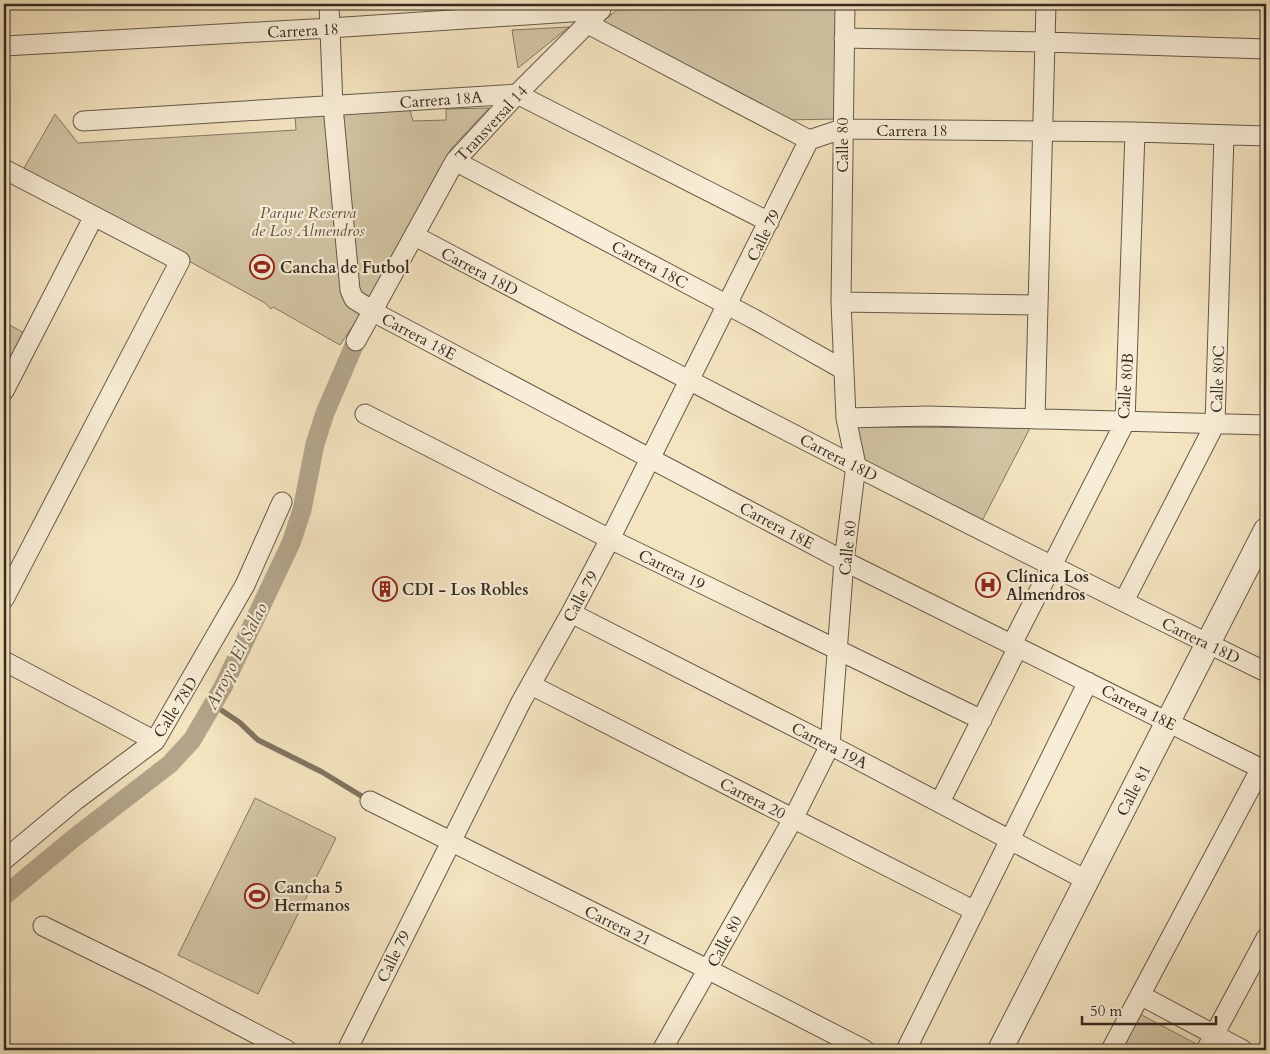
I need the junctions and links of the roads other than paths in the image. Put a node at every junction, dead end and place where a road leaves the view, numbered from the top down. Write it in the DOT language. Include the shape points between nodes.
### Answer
graph roads {
  1 [pos="329,4"];
  2 [pos="845,4"];
  3 [pos="1046,4"];
  4 [pos="600,10"];
  5 [pos="330,28"];
  6 [pos="844,38"];
  7 [pos="1046,42"];
  8 [pos="4,46"];
  9 [pos="1266,49"];
  10 [pos="517,94"];
  11 [pos="334,106"];
  12 [pos="83,121"];
  13 [pos="842,129"];
  14 [pos="1044,130"];
  15 [pos="1135,132"];
  16 [pos="1224,135"];
  17 [pos="1266,136"];
  18 [pos="809,140"];
  19 [pos="455,161"];
  20 [pos="4,169"];
  21 [pos="94,216"];
  22 [pos="769,222"];
  23 [pos="415,236"];
  24 [pos="841,302"];
  25 [pos="1038,305"];
  26 [pos="728,306"];
  27 [pos="372,311"];
  28 [pos="356,341"];
  29 [pos="844,370"];
  30 [pos="689,382"];
  31 [pos="4,392"];
  32 [pos="365,414"];
  33 [pos="846,418"];
  34 [pos="1035,418"];
  35 [pos="1125,422"];
  36 [pos="1216,424"];
  37 [pos="1266,425"];
  38 [pos="650,459"];
  39 [pos="856,465"];
  40 [pos="282,502"];
  41 [pos="1266,530"];
  42 [pos="610,539"];
  43 [pos="844,561"];
  44 [pos="1051,566"];
  45 [pos="4,599"];
  46 [pos="1124,602"];
  47 [pos="571,613"];
  48 [pos="1207,643"];
  49 [pos="1015,645"];
  50 [pos="839,650"];
  51 [pos="4,661"];
  52 [pos="1266,672"];
  53 [pos="1088,682"];
  54 [pos="531,686"];
  55 [pos="982,720"];
  56 [pos="1167,722"];
  57 [pos="155,741"];
  58 [pos="830,745"];
  59 [pos="1264,770"];
  60 [pos="370,801"];
  61 [pos="940,802"];
  62 [pos="793,819"];
  63 [pos="1009,839"];
  64 [pos="451,842"];
  65 [pos="4,860"];
  66 [pos="1086,880"];
  67 [pos="975,911"];
  68 [pos="43,926"];
  69 [pos="1266,938"];
  70 [pos="708,970"];
  71 [pos="1140,995"];
  72 [pos="1210,1042"];
  73 [pos="287,1050"];
  74 [pos="346,1050"];
  75 [pos="662,1050"];
  76 [pos="865,1050"];
  77 [pos="906,1050"];
  78 [pos="1000,1050"];
  79 [pos="1112,1050"];
  80 [pos="1243,1050"];
  1 -- 5 [label="street, Carrera 18E"];
  2 -- 6 [label="street, Calle 80"];
  3 -- 7 [label="street"];
  4 -- 5 [label="street, Carrera 18"];
  4 -- 10 [label="street, Transversal 14"];
  4 -- 18 [label="street"];
  5 -- 8 [label="street, Carrera 18"];
  5 -- 11 [label="street, Carrera 18E"];
  6 -- 7 [label="street"];
  6 -- 13 [label="street, Calle 80"];
  7 -- 9 [label="street"];
  7 -- 14 [label="street"];
  10 -- 11 [label="street, Carrera 18A"];
  10 -- 19 [label="street, Transversal 14"];
  10 -- 22 [label="street"];
  11 -- 12 [label="street, Carrera 18A"];
  11 -- 27 [label="street, Carrera 18E" via="350,290 354,299"];
  13 -- 14 [label="street, Carrera 18"];
  13 -- 18 [label="street, Carrera 18"];
  13 -- 24 [label="street, Calle 80"];
  14 -- 15 [label="street, Carrera 18"];
  14 -- 25 [label="street"];
  15 -- 16 [label="street, Carrera 18"];
  15 -- 35 [label="street, Calle 80B"];
  16 -- 17 [label="street, Carrera 18"];
  16 -- 36 [label="street, Calle 80C"];
  18 -- 22 [label="street, Calle 79"];
  19 -- 23 [label="street, Transversal 14"];
  19 -- 26 [label="street, Carrera 18C"];
  20 -- 21 [label="street"];
  21 -- 31 [label="street"];
  21 -- 45 [label="street" via="180,261"];
  22 -- 26 [label="street, Calle 79"];
  23 -- 27 [label="street, Transversal 14"];
  23 -- 30 [label="street, Carrera 18D"];
  24 -- 25 [label="street"];
  24 -- 29 [label="street, Calle 80"];
  25 -- 34 [label="street"];
  26 -- 29 [label="street, Carrera 18C"];
  26 -- 30 [label="street, Calle 79"];
  27 -- 28 [label="street, Transversal 14"];
  27 -- 38 [label="street, Carrera 18E"];
  29 -- 33 [label="street, Calle 80"];
  30 -- 38 [label="street, Calle 79"];
  30 -- 39 [label="street, Carrera 18D"];
  32 -- 42 [label="street, Carrera 19"];
  33 -- 34 [label="street"];
  33 -- 39 [label="street, Calle 80"];
  34 -- 35 [label="street"];
  35 -- 36 [label="street"];
  35 -- 44 [label="street, Calle 80B"];
  36 -- 37 [label="street"];
  36 -- 46 [label="street, Calle 80C"];
  38 -- 42 [label="street, Calle 79"];
  38 -- 43 [label="street, Carrera 18E"];
  39 -- 43 [label="street, Calle 80"];
  39 -- 44 [label="street, Carrera 18D"];
  40 -- 57 [label="street, Calle 78D" via="245,585"];
  41 -- 48 [label="street, Calle 81"];
  42 -- 47 [label="street, Calle 79"];
  42 -- 50 [label="street, Carrera 19"];
  43 -- 49 [label="street, Carrera 18E"];
  43 -- 50 [label="street, Calle 80"];
  44 -- 46 [label="street, Carrera 18D"];
  44 -- 49 [label="street, Calle 80B"];
  46 -- 48 [label="street, Carrera 18D"];
  47 -- 54 [label="street, Calle 79"];
  47 -- 58 [label="street, Carrera 19A"];
  48 -- 52 [label="street, Carrera 18D"];
  48 -- 56 [label="street, Calle 81"];
  49 -- 53 [label="street, Carrera 18E"];
  49 -- 55 [label="street, Calle 80B"];
  50 -- 55 [label="street, Carrera 19"];
  50 -- 58 [label="street, Calle 80"];
  51 -- 57 [label="street"];
  53 -- 56 [label="street, Carrera 18E"];
  53 -- 63 [label="street"];
  54 -- 62 [label="street, Carrera 20"];
  54 -- 64 [label="street, Calle 79"];
  55 -- 61 [label="street, Calle 80B"];
  56 -- 59 [label="street, Carrera 18E"];
  56 -- 66 [label="street, Calle 81"];
  57 -- 65 [label="street, Calle 78D" via="76,800"];
  58 -- 61 [label="street, Carrera 19A"];
  58 -- 62 [label="street, Calle 80"];
  59 -- 71 [label="street"];
  60 -- 64 [label="street, Carrera 21"];
  61 -- 63 [label="street, Carrera 19A"];
  62 -- 67 [label="street, Carrera 20"];
  62 -- 70 [label="street, Calle 80"];
  63 -- 66 [label="street, Carrera 19A"];
  63 -- 67 [label="street"];
  64 -- 70 [label="street, Carrera 21"];
  64 -- 74 [label="street, Calle 79"];
  66 -- 78 [label="street, Calle 81"];
  67 -- 77 [label="street"];
  68 -- 73 [label="street"];
  69 -- 72 [label="street"];
  70 -- 75 [label="street, Calle 80"];
  70 -- 76 [label="street, Carrera 21"];
  71 -- 72 [label="street"];
  71 -- 79 [label="street"];
  72 -- 80 [label="street"];
}
